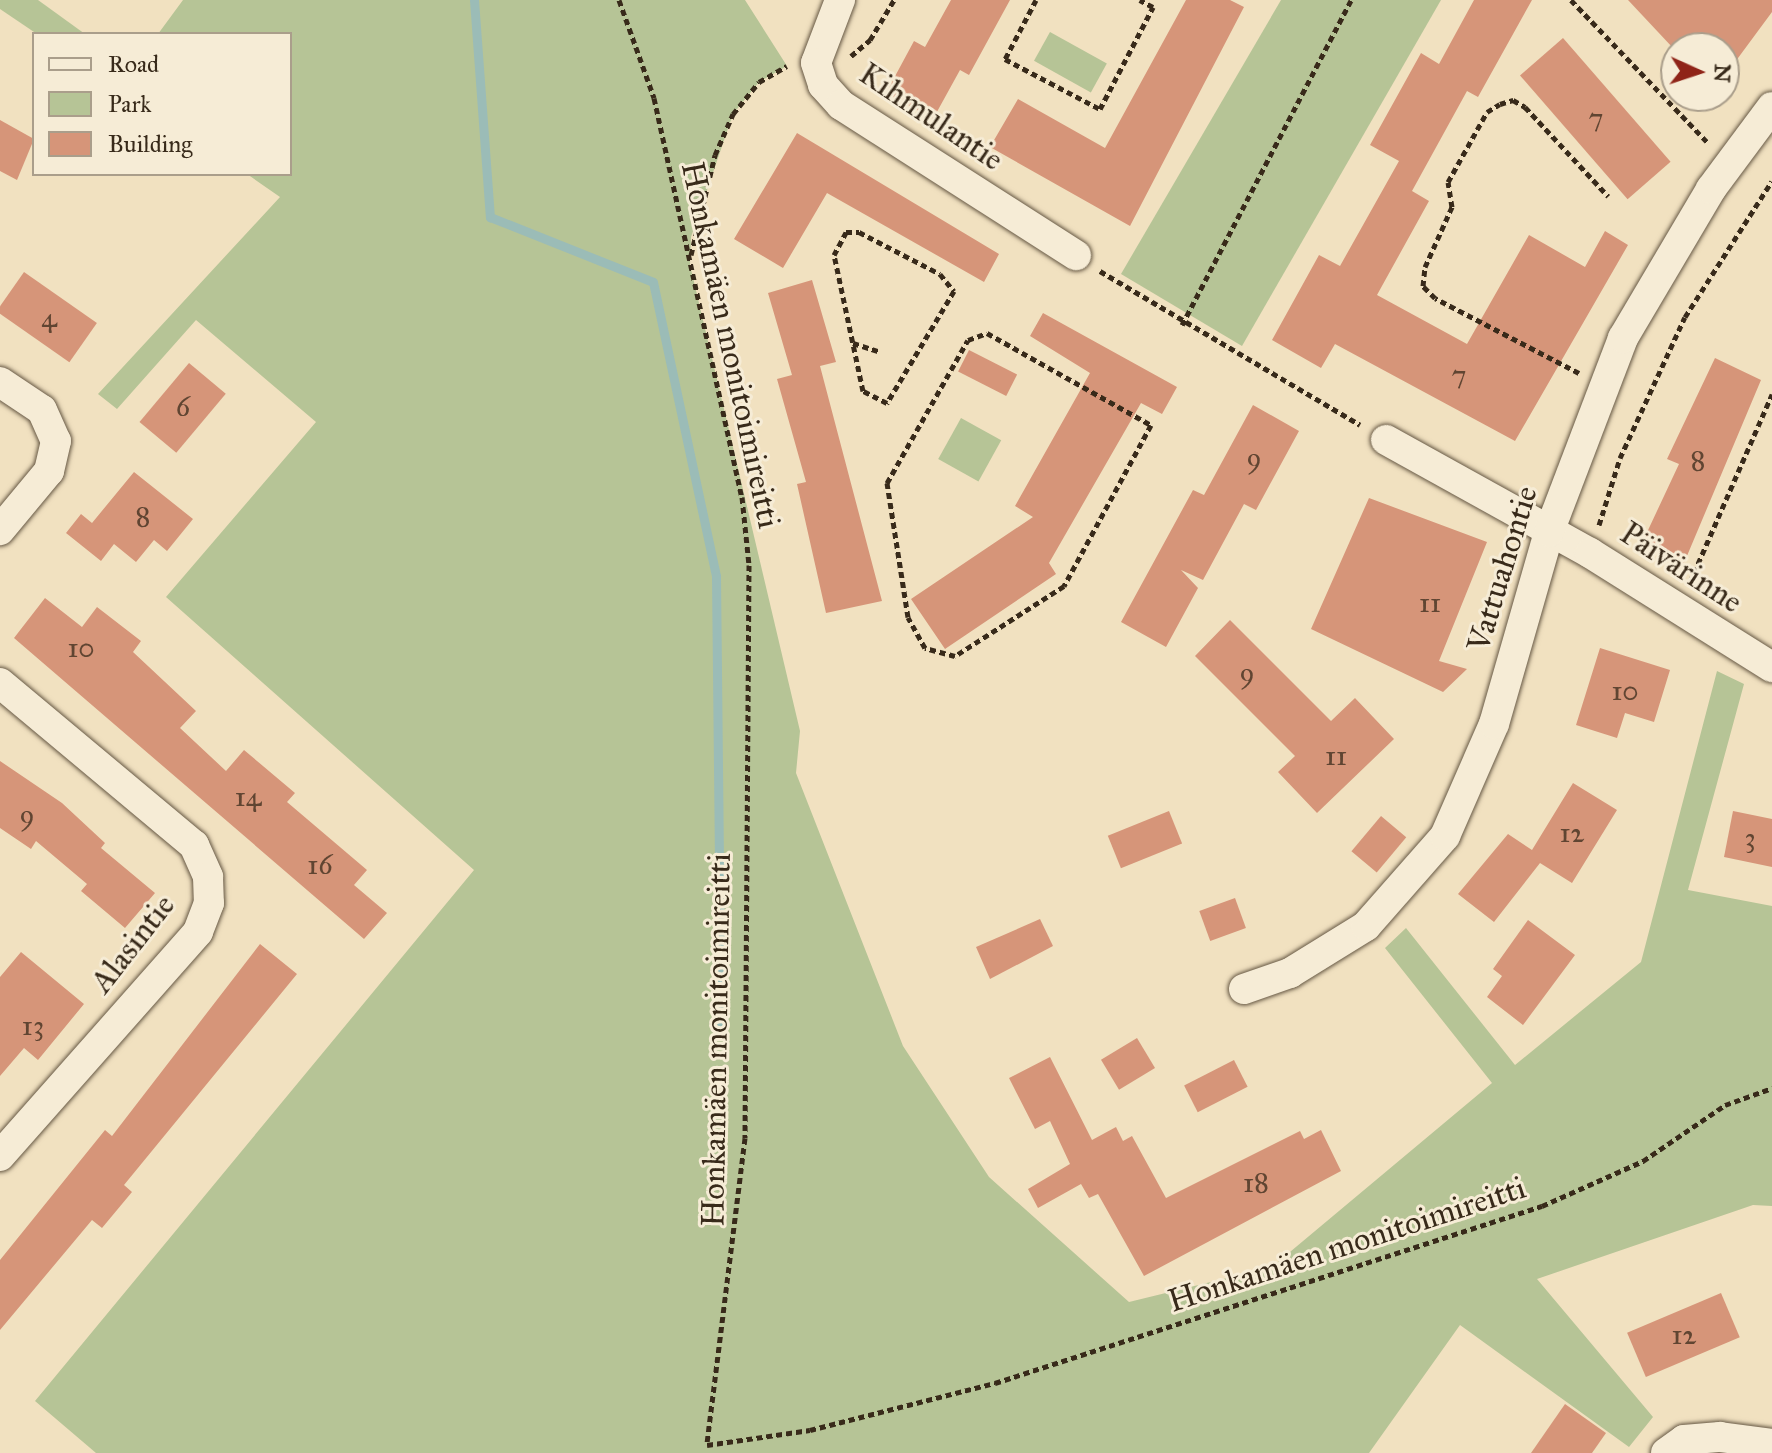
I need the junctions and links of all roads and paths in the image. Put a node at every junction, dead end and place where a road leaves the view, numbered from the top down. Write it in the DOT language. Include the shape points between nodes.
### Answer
graph roads {
  1 [pos="619,0"];
  2 [pos="840,0"];
  3 [pos="894,0"];
  4 [pos="1036,0"];
  5 [pos="1140,0"];
  6 [pos="1351,0"];
  7 [pos="1571,0"];
  8 [pos="816,63"];
  9 [pos="1772,107"];
  10 [pos="1729,165"];
  11 [pos="1772,181"];
  12 [pos="1608,196"];
  13 [pos="1076,255"];
  14 [pos="690,265"];
  15 [pos="1182,325"];
  16 [pos="1002,340"];
  17 [pos="853,343"];
  18 [pos="880,352"];
  19 [pos="0,382"];
  20 [pos="1604,386"];
  21 [pos="1772,394"];
  22 [pos="1386,440"];
  23 [pos="0,530"];
  24 [pos="1549,532"];
  25 [pos="1590,553"];
  26 [pos="1677,612"];
  27 [pos="1772,667"];
  28 [pos="0,683"];
  29 [pos="1244,989"];
  30 [pos="1772,1088"];
  31 [pos="0,1156"];
  32 [pos="1772,1444"];
  33 [pos="707,1445"];
  34 [pos="707,1453"];
  35 [pos="1666,1453"];
  1 -- 14 [label="path, Honkamäen monitoimireitti" via="654,98"];
  2 -- 8 [label="street, Kihmulantie"];
  3 -- 8 [label="path" via="870,40 847,60"];
  4 -- 5 [label="path" via="1005,59 1100,109 1153,7"];
  6 -- 15 [label="path"];
  7 -- 10 [label="path"];
  8 -- 13 [label="street, Kihmulantie" via="823,85 841,105"];
  8 -- 14 [label="path" via="787,66 759,82 733,114 691,237"];
  9 -- 10 [label="street, Vattuahontie"];
  10 -- 20 [label="street, Vattuahontie" via="1647,293"];
  11 -- 25 [label="path" via="1685,317 1620,458"];
  12 -- 20 [label="path" via="1525,107 1513,100 1500,104 1487,112 1448,182 1452,207 1423,286"];
  13 -- 15 [label="path"];
  14 -- 33 [label="path, Honkamäen monitoimireitti" via="742,497 749,605 745,1138"];
  15 -- 22 [label="path"];
  16 -- 16 [label="path" via="987,333 968,340 887,483 904,602 919,642 936,653 965,654 1064,586 1151,425"];
  17 -- 17 [label="path" via="834,255 846,232 859,232 950,281 949,301 887,403 863,391"];
  17 -- 18 [label="path" via="872,344"];
  19 -- 23 [label="street" via="42,410 56,441 49,471"];
  20 -- 24 [label="street, Vattuahontie"];
  21 -- 26 [label="path"];
  22 -- 24 [label="street"];
  24 -- 25 [label="street, Päivärinne"];
  24 -- 29 [label="street, Vattuahontie" via="1494,724 1445,836 1366,926 1290,973"];
  25 -- 26 [label="street, Päivärinne"];
  26 -- 27 [label="street, Päivärinne"];
  28 -- 31 [label="street, Alasintie" via="194,845 208,877 209,903 198,932"];
  30 -- 33 [label="path, Honkamäen monitoimireitti" via="1725,1105 1643,1161 1542,1206 995,1383 810,1430"];
  32 -- 35 [label="street" via="1696,1439"];
  33 -- 34 [label="path, Honkamäen monitoimireitti"];
}
